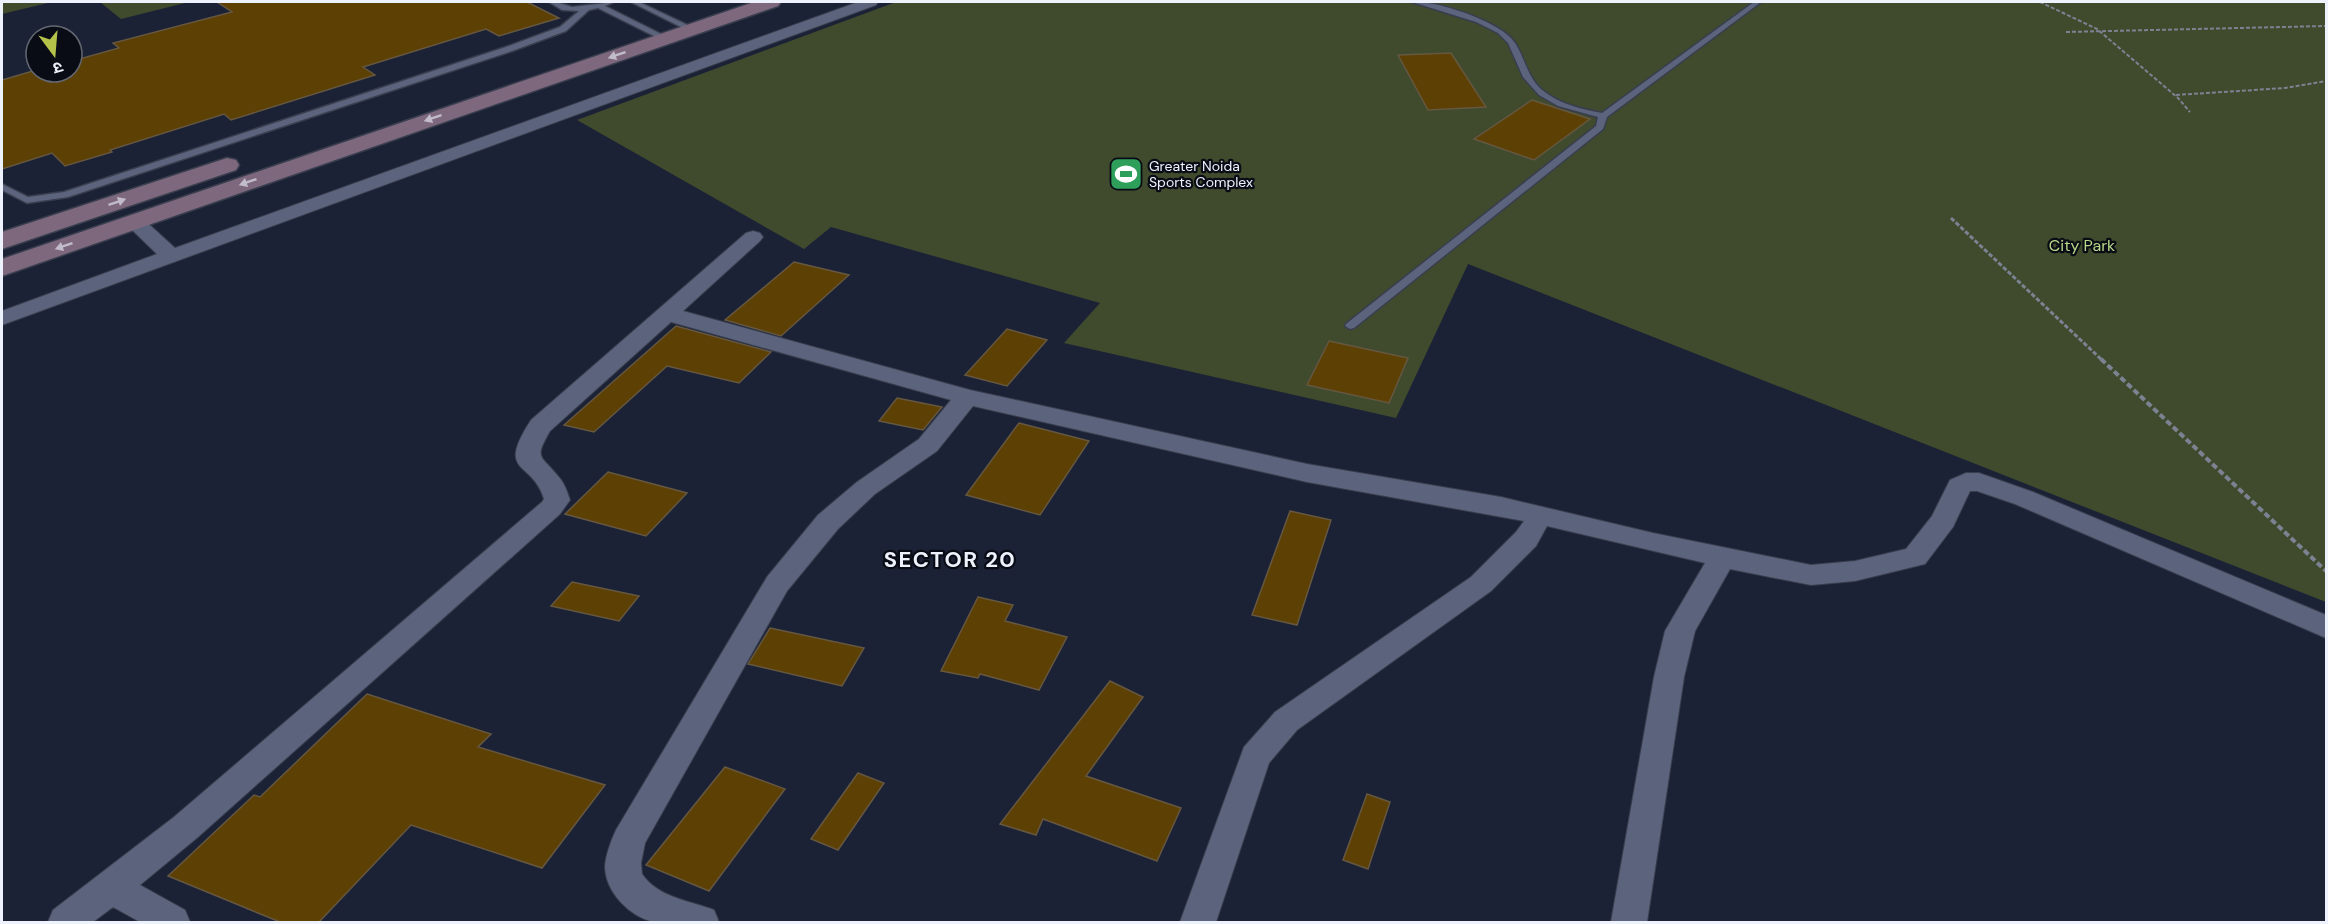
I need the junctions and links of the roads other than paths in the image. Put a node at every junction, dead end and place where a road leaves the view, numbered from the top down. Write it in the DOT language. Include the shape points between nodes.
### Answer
graph roads {
  1 [pos="552,2"];
  2 [pos="610,2"];
  3 [pos="634,2"];
  4 [pos="716,2"];
  5 [pos="771,2"];
  6 [pos="871,2"];
  7 [pos="1415,2"];
  8 [pos="1758,2"];
  9 [pos="598,6"];
  10 [pos="587,8"];
  11 [pos="642,26"];
  12 [pos="666,28"];
  13 [pos="1603,116"];
  14 [pos="372,117"];
  15 [pos="249,158"];
  16 [pos="2,187"];
  17 [pos="134,221"];
  18 [pos="753,237"];
  19 [pos="2,241"];
  20 [pos="171,256"];
  21 [pos="2,268"];
  22 [pos="665,313"];
  23 [pos="2,318"];
  24 [pos="1350,326"];
  25 [pos="967,398"];
  26 [pos="1540,516"];
  27 [pos="1723,557"];
  28 [pos="2326,627"];
  29 [pos="111,887"];
  30 [pos="66,922"];
  31 [pos="172,922"];
  32 [pos="701,922"];
  33 [pos="1198,922"];
  34 [pos="1629,922"];
  1 -- 10 [label="lane" via="565,8"];
  2 -- 9 [label="lane"];
  3 -- 12 [label="lane"];
  4 -- 12 [label="street"];
  5 -- 12 [label="street" via="692,29"];
  6 -- 20 [label="street"];
  7 -- 13 [label="lane" via="1496,29 1509,40 1528,79 1545,96 1571,109"];
  8 -- 13 [label="lane"];
  9 -- 10 [label="lane"];
  9 -- 11 [label="lane"];
  10 -- 16 [label="lane" via="563,29 520,45 65,195 27,200"];
  11 -- 12 [label="street"];
  11 -- 14 [label="street"];
  12 -- 17 [label="street, one-way"];
  13 -- 24 [label="lane" via="1600,127"];
  19 -- 15 [label="street, one-way"];
  17 -- 20 [label="street"];
  17 -- 21 [label="street, one-way"];
  18 -- 22 [label="street"];
  20 -- 23 [label="street"];
  22 -- 25 [label="street"];
  22 -- 29 [label="street" via="540,426 529,442 528,460 555,492 551,508"];
  25 -- 26 [label="street" via="1318,476"];
  25 -- 32 [label="street" via="928,446 866,488 828,522 777,584 628,841 622,870 630,888 642,899"];
  26 -- 27 [label="street"];
  26 -- 33 [label="street" via="1526,539 1481,584 1286,721 1262,748 1255,758"];
  27 -- 28 [label="street" via="1811,575 1855,571 1915,557 1944,520 1959,486 1978,482"];
  27 -- 34 [label="street" via="1680,631"];
  29 -- 30 [label="street"];
  29 -- 31 [label="street"];
}
